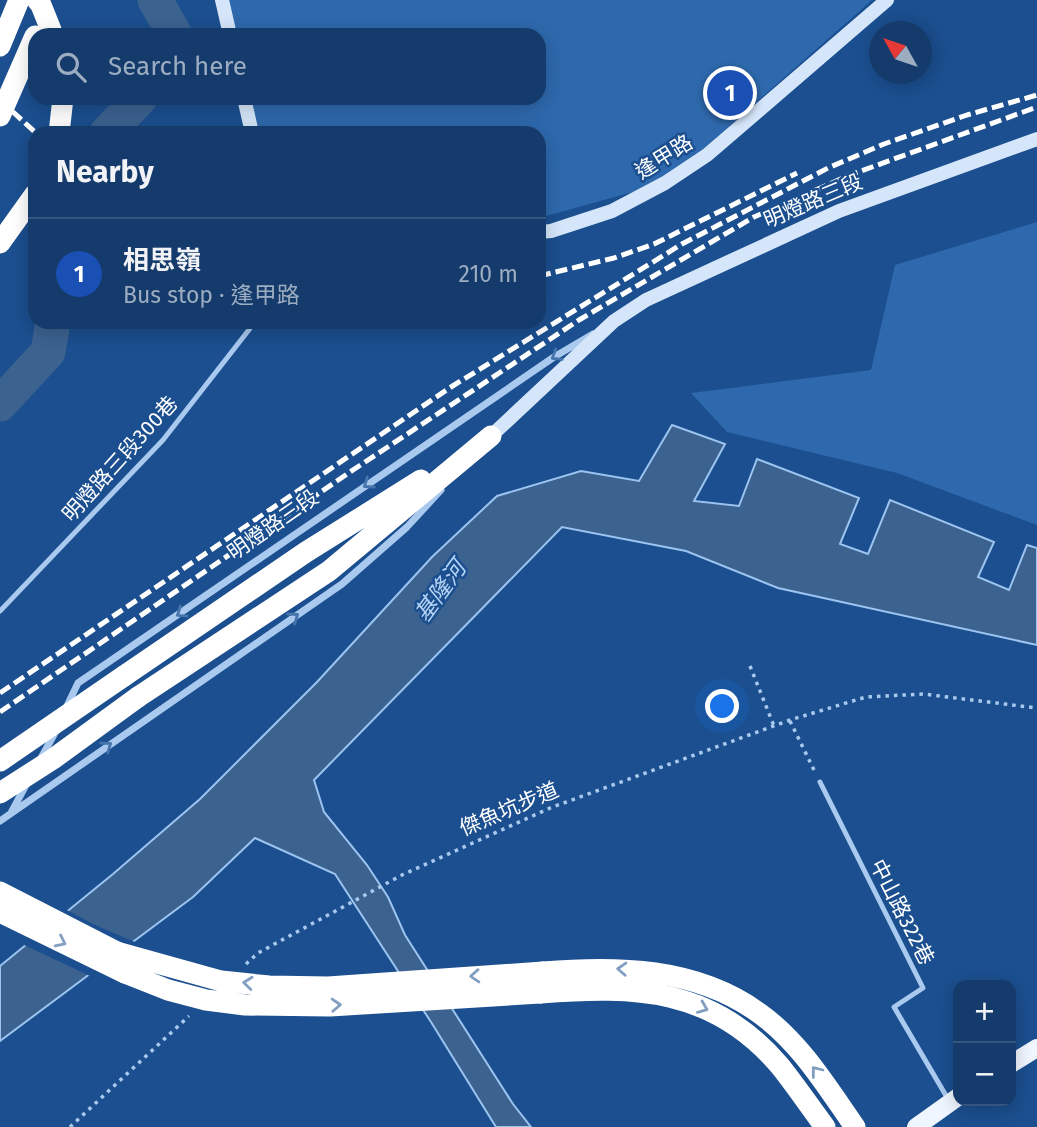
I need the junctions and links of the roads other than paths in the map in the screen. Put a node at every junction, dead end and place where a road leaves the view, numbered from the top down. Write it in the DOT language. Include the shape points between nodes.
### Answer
graph roads {
  1 [pos="19,0"];
  2 [pos="37,0"];
  3 [pos="49,0"];
  4 [pos="222,0"];
  5 [pos="887,0"];
  6 [pos="38,28"];
  7 [pos="50,28"];
  8 [pos="228,28"];
  9 [pos="0,46"];
  10 [pos="28,51"];
  11 [pos="62,105"];
  12 [pos="246,105"];
  13 [pos="0,116"];
  14 [pos="60,126"];
  15 [pos="250,126"];
  16 [pos="1037,139"];
  17 [pos="28,204"];
  18 [pos="546,231"];
  19 [pos="0,243"];
  20 [pos="614,321"];
  21 [pos="250,329"];
  22 [pos="491,436"];
  23 [pos="0,611"];
  24 [pos="55,732"];
  25 [pos="0,761"];
  26 [pos="83,763"];
  27 [pos="820,782"];
  28 [pos="0,793"];
  29 [pos="11,813"];
  30 [pos="0,821"];
  31 [pos="0,892"];
  32 [pos="0,912"];
  33 [pos="541,982"];
  34 [pos="1037,1048"];
  35 [pos="1016,1061"];
  36 [pos="953,1097"];
  37 [pos="953,1100"];
  38 [pos="825,1127"];
  39 [pos="855,1127"];
  40 [pos="916,1127"];
  1 -- 9 [label="highway"];
  2 -- 7 [label="highway, bridge"];
  3 -- 6 [label="highway, bridge"];
  4 -- 8 [label="street"];
  5 -- 18 [label="street, 逢甲路" via="707,155 612,211"];
  10 -- 13 [label="highway, bridge"];
  11 -- 14 [label="highway"];
  12 -- 15 [label="street"];
  16 -- 20 [label="street, 明燈路三段" via="839,211 646,300"];
  17 -- 19 [label="highway"];
  20 -- 22 [label="street, 明燈路三段"];
  20 -- 24 [label="street, 明燈路三段, one-way" via="554,357 78,682"];
  21 -- 23 [label="lane, 明燈路三段300巷" via="163,440"];
  22 -- 25 [label="highway, bridge" via="306,552"];
  26 -- 22 [label="street, 明燈路三段, one-way" via="342,584 407,527"];
  22 -- 28 [label="highway, bridge" via="329,571"];
  24 -- 26 [label="street" via="52,750 57,758"];
  24 -- 29 [label="street, 明燈路三段"];
  26 -- 29 [label="street, 明燈路三段"];
  27 -- 36 [label="lane, 中山路322巷" via="923,988 894,1007"];
  29 -- 30 [label="street, 明燈路三段"];
  33 -- 31 [label="highway, one-way, bridge" via="270,986 221,981 117,952"];
  32 -- 33 [label="highway, one-way, bridge" via="125,974 206,1000 330,1006"];
  33 -- 38 [label="highway, one-way" via="673,996 712,1010 748,1035 779,1065"];
  39 -- 33 [label="highway, one-way" via="788,1039 759,1012 727,995 654,971 604,968"];
  34 -- 35 [label="main road"];
  37 -- 40 [label="main road"];
}
